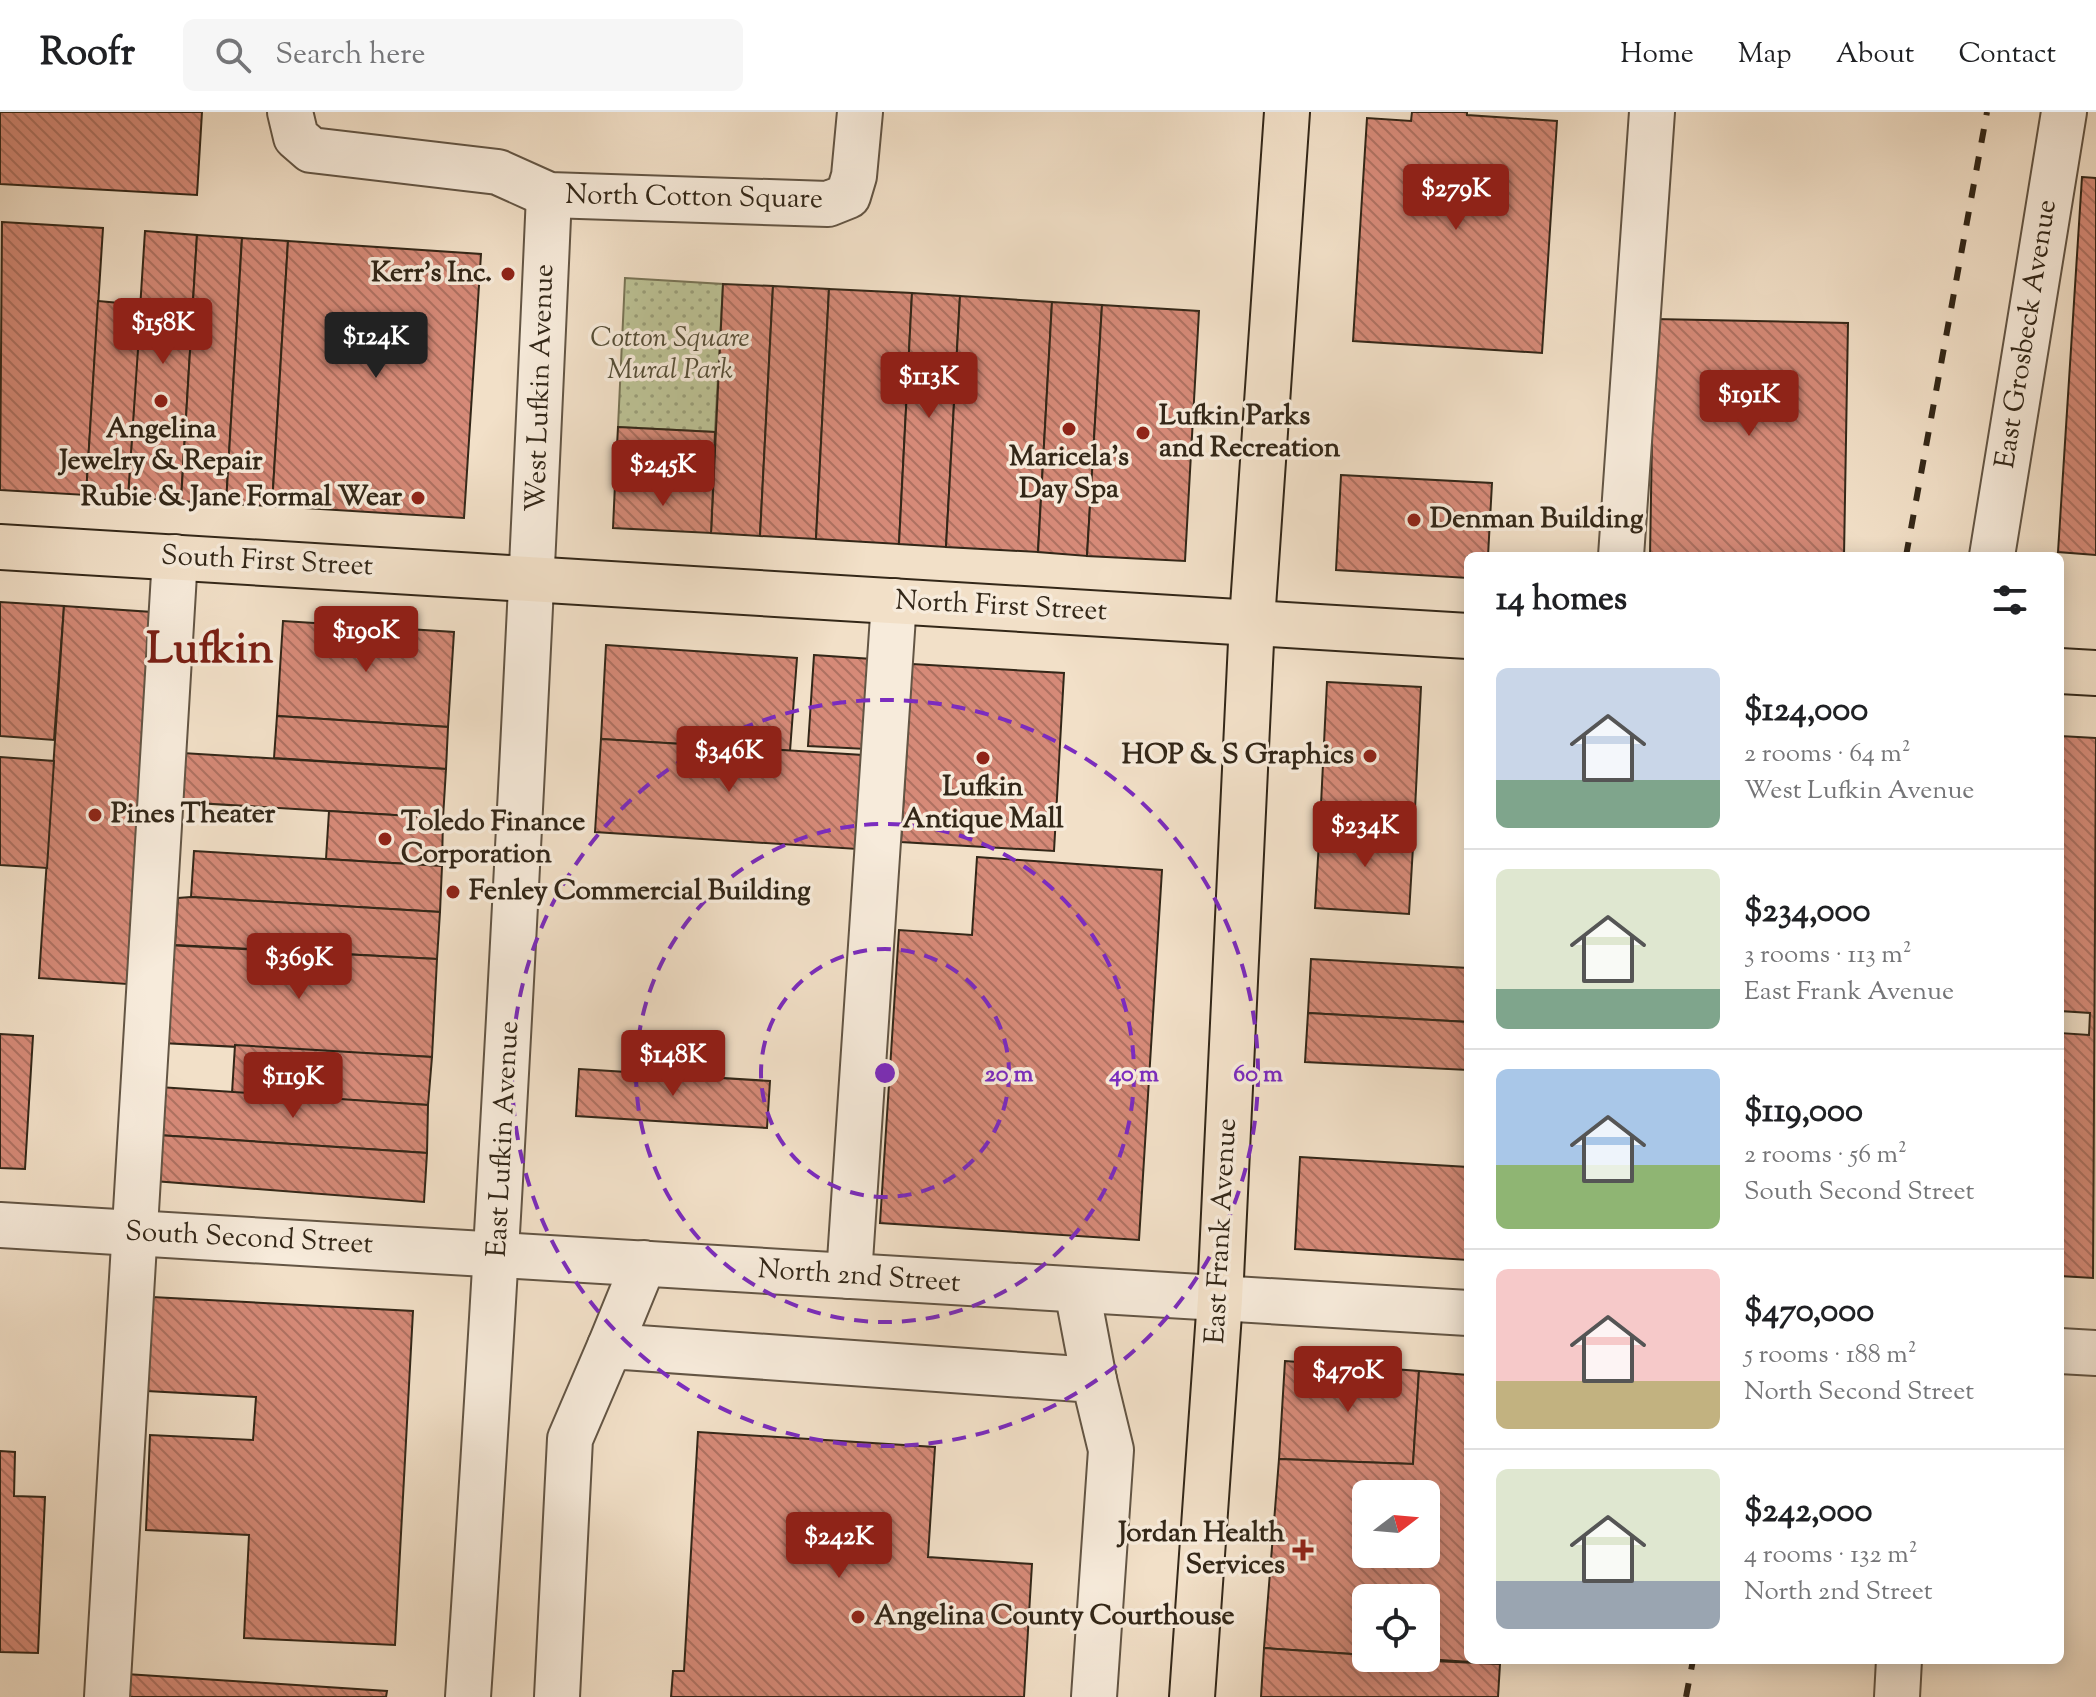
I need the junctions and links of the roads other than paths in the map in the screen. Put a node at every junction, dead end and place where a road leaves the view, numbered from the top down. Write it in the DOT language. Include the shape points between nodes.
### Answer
graph roads {
  1 [pos="290,112"];
  2 [pos="860,112"];
  3 [pos="1287,112"];
  4 [pos="1652,112"];
  5 [pos="2064,112"];
  6 [pos="549,195"];
  7 [pos="0,547"];
  8 [pos="1621,552"];
  9 [pos="1993,552"];
  10 [pos="175,557"];
  11 [pos="534,580"];
  12 [pos="894,601"];
  13 [pos="1252,621"];
  14 [pos="1464,636"];
  15 [pos="2064,671"];
  16 [pos="2096,673"];
  17 [pos="0,1225"];
  18 [pos="132,1232"];
  19 [pos="498,1254"];
  20 [pos="644,1263"];
  21 [pos="849,1276"];
  22 [pos="1077,1290"];
  23 [pos="1220,1299"];
  24 [pos="1464,1313"];
  25 [pos="610,1346"];
  26 [pos="2064,1351"];
  27 [pos="2096,1353"];
  28 [pos="1094,1380"];
  29 [pos="1899,1664"];
  30 [pos="107,1697"];
  31 [pos="468,1697"];
  32 [pos="557,1697"];
  33 [pos="1094,1697"];
  34 [pos="1192,1697"];
  35 [pos="1897,1697"];
  1 -- 6 [label="street" via="296,137 311,150 498,172"];
  2 -- 6 [label="street, North Cotton Square" via="848,196 828,204"];
  3 -- 13 [label="main road, East Frank Avenue"];
  4 -- 8 [label="street"];
  5 -- 9 [label="street, East Grosbeck Avenue"];
  6 -- 11 [label="street, West Lufkin Avenue"];
  7 -- 10 [label="main road, South First Street"];
  10 -- 11 [label="main road, South First Street"];
  10 -- 18 [label="street"];
  11 -- 12 [label="main road, North First Street"];
  11 -- 19 [label="street, East Lufkin Avenue"];
  12 -- 13 [label="main road, North First Street"];
  12 -- 21 [label="street"];
  13 -- 14 [label="main road, North First Street"];
  13 -- 23 [label="main road, East Frank Avenue"];
  15 -- 16 [label="main road"];
  17 -- 18 [label="street, South Second Street"];
  18 -- 19 [label="street, South Second Street"];
  18 -- 30 [label="street"];
  19 -- 20 [label="street, North 2nd Street"];
  19 -- 31 [label="street, East Lufkin Avenue"];
  20 -- 21 [label="street, North 2nd Street"];
  20 -- 25 [label="street"];
  21 -- 22 [label="street, North 2nd Street"];
  22 -- 23 [label="street, North 2nd Street"];
  22 -- 28 [label="street"];
  23 -- 24 [label="street, North 2nd Street"];
  23 -- 34 [label="main road, East Frank Avenue"];
  25 -- 28 [label="street"];
  25 -- 32 [label="street" via="570,1439"];
  26 -- 27 [label="street"];
  28 -- 33 [label="street" via="1111,1450"];
  29 -- 35 [label="street"];
}
